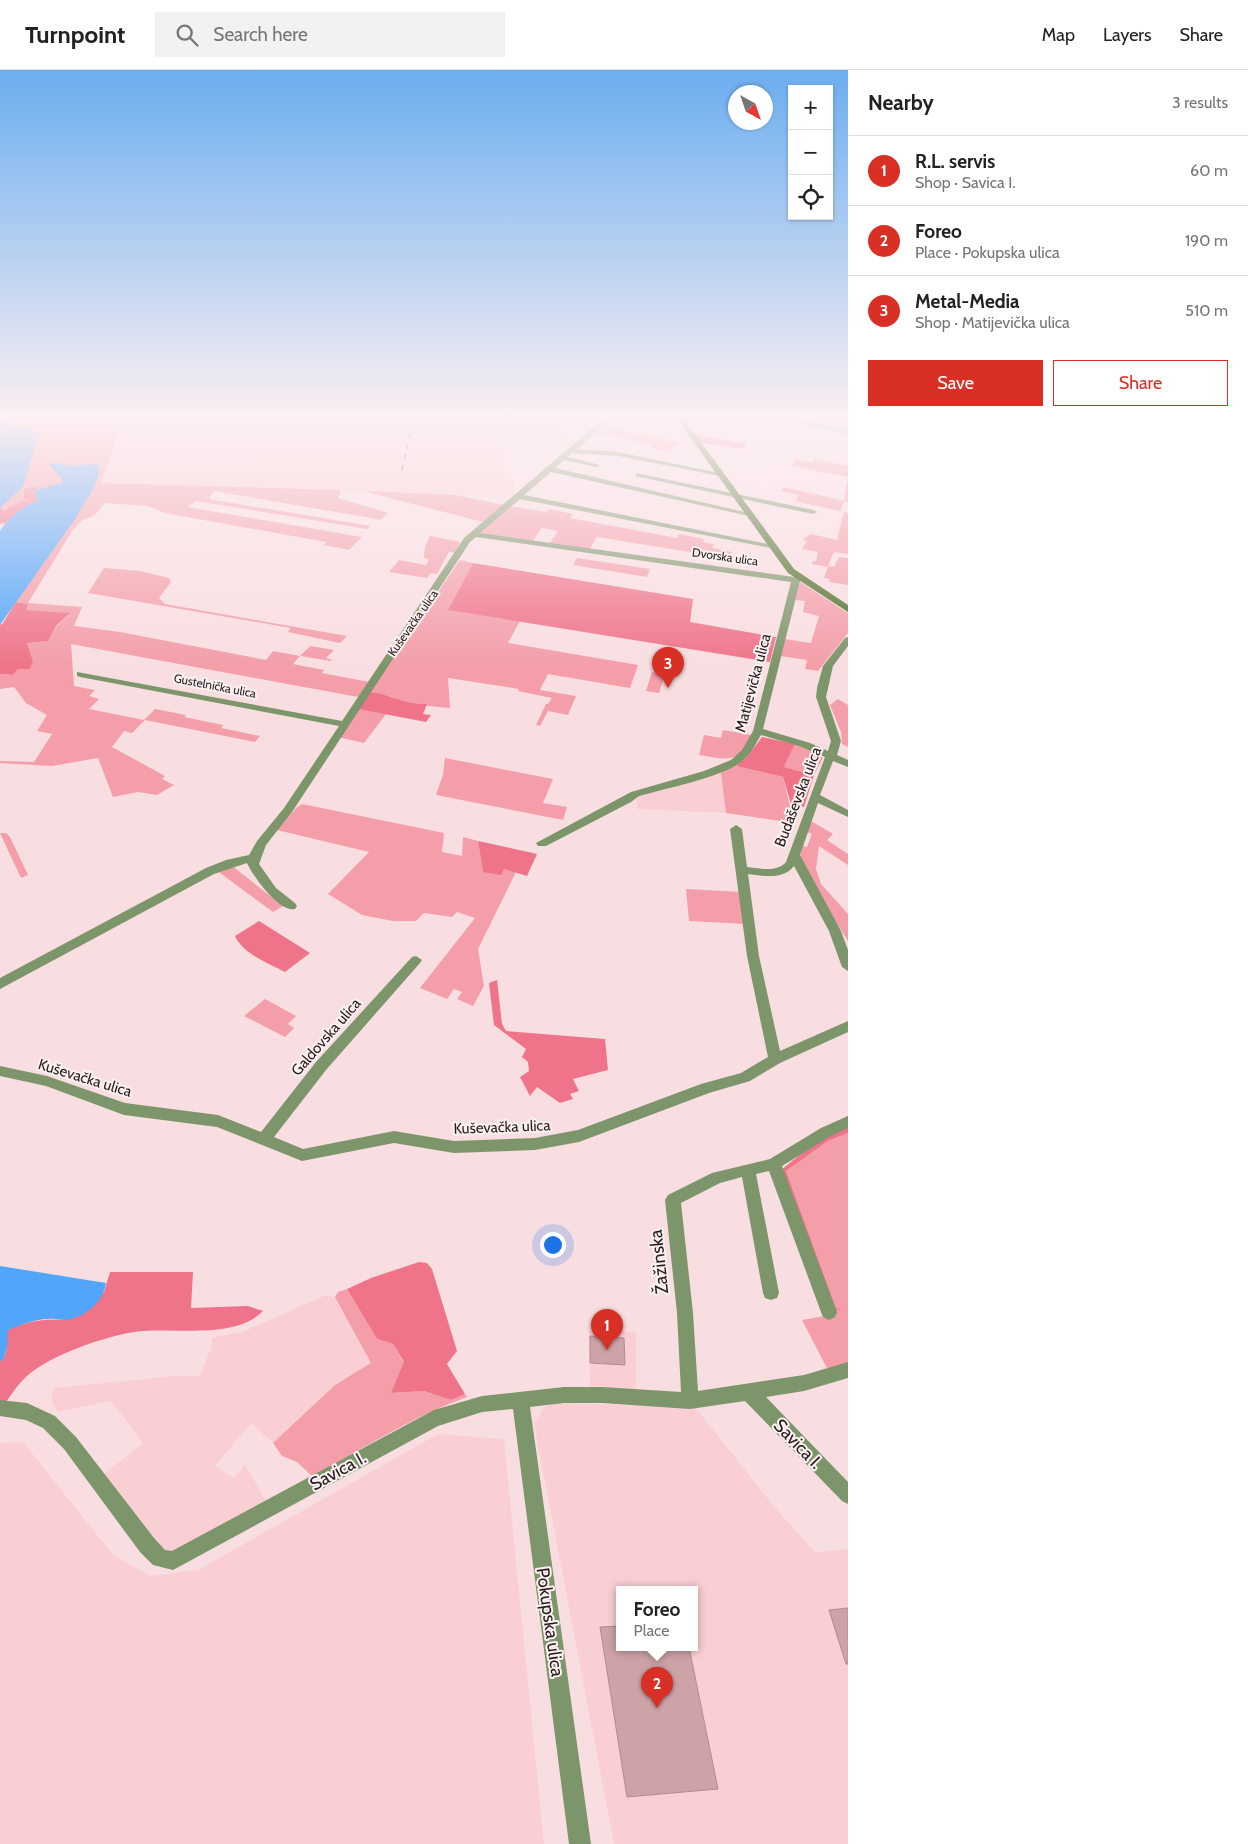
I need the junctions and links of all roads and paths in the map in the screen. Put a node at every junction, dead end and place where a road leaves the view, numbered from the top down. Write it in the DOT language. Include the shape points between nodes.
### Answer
graph roads {
  1 [pos="510,502"];
  2 [pos="546,502"];
  3 [pos="694,502"];
  4 [pos="741,502"];
  5 [pos="764,502"];
  6 [pos="813,512"];
  7 [pos="750,514"];
  8 [pos="474,534"];
  9 [pos="773,547"];
  10 [pos="798,579"];
  11 [pos="848,609"];
  12 [pos="848,640"];
  13 [pos="80,674"];
  14 [pos="345,724"];
  15 [pos="758,731"];
  16 [pos="830,757"];
  17 [pos="848,764"];
  18 [pos="814,797"];
  19 [pos="848,814"];
  20 [pos="736,830"];
  21 [pos="542,843"];
  22 [pos="794,855"];
  23 [pos="253,858"];
  24 [pos="743,870"];
  25 [pos="291,906"];
  26 [pos="416,960"];
  27 [pos="848,966"];
  28 [pos="0,984"];
  29 [pos="848,1026"];
  30 [pos="775,1059"];
  31 [pos="0,1071"];
  32 [pos="848,1122"];
  33 [pos="264,1138"];
  34 [pos="774,1164"];
  35 [pos="748,1170"];
  36 [pos="772,1293"];
  37 [pos="829,1312"];
  38 [pos="848,1370"];
  39 [pos="749,1392"];
  40 [pos="520,1399"];
  41 [pos="690,1401"];
  42 [pos="0,1408"];
  43 [pos="848,1495"];
  44 [pos="580,1844"];
  1 -- 8 [label="street, Kuševačka ulica"];
  2 -- 9 [label="street"];
  3 -- 7 [label="street"];
  4 -- 7 [label="street"];
  5 -- 6 [label="street"];
  7 -- 9 [label="street"];
  8 -- 10 [label="street, Dvorska ulica"];
  8 -- 14 [label="street, Kuševačka ulica"];
  9 -- 10 [label="street"];
  10 -- 11 [label="street"];
  10 -- 15 [label="street, Matijevička ulica"];
  12 -- 16 [label="street, Budaševska ulica" via="828,666 822,688 821,697 836,741"];
  13 -- 14 [label="street, Gustelnička ulica"];
  14 -- 23 [label="street, Kuševačka ulica"];
  15 -- 16 [label="street" via="796,741"];
  15 -- 21 [label="street, Matijevička ulica" via="746,752 734,762 634,794"];
  16 -- 17 [label="street"];
  16 -- 18 [label="street, Budaševska ulica"];
  18 -- 19 [label="street"];
  18 -- 22 [label="street, Budaševska ulica"];
  20 -- 24 [label="street"];
  22 -- 24 [label="street, Budaševska ulica" via="784,872"];
  22 -- 27 [label="street" via="835,931"];
  23 -- 25 [label="street" via="256,870 266,884"];
  23 -- 28 [label="street" via="210,871"];
  24 -- 30 [label="street" via="753,956"];
  26 -- 33 [label="street, Galdovska ulica" via="322,1066"];
  29 -- 30 [label="street, Kuševačka ulica"];
  30 -- 33 [label="street, Kuševačka ulica" via="745,1077 559,1141 454,1146 394,1137 302,1155"];
  31 -- 33 [label="street, Kuševačka ulica" via="47,1081 124,1109 218,1121"];
  32 -- 34 [label="street, Žažinska"];
  34 -- 35 [label="street, Žažinska"];
  34 -- 37 [label="street"];
  35 -- 36 [label="street"];
  35 -- 41 [label="street, Žažinska" via="717,1177 673,1200"];
  38 -- 39 [label="street, Savica I."];
  39 -- 41 [label="street, Savica I."];
  39 -- 43 [label="street, Savica I."];
  40 -- 41 [label="street, Savica I." via="602,1395"];
  40 -- 42 [label="street, Savica I." via="482,1404 434,1419 173,1561 160,1558 147,1545 70,1443 49,1422 27,1412"];
  40 -- 44 [label="street, Pokupska ulica"];
}
